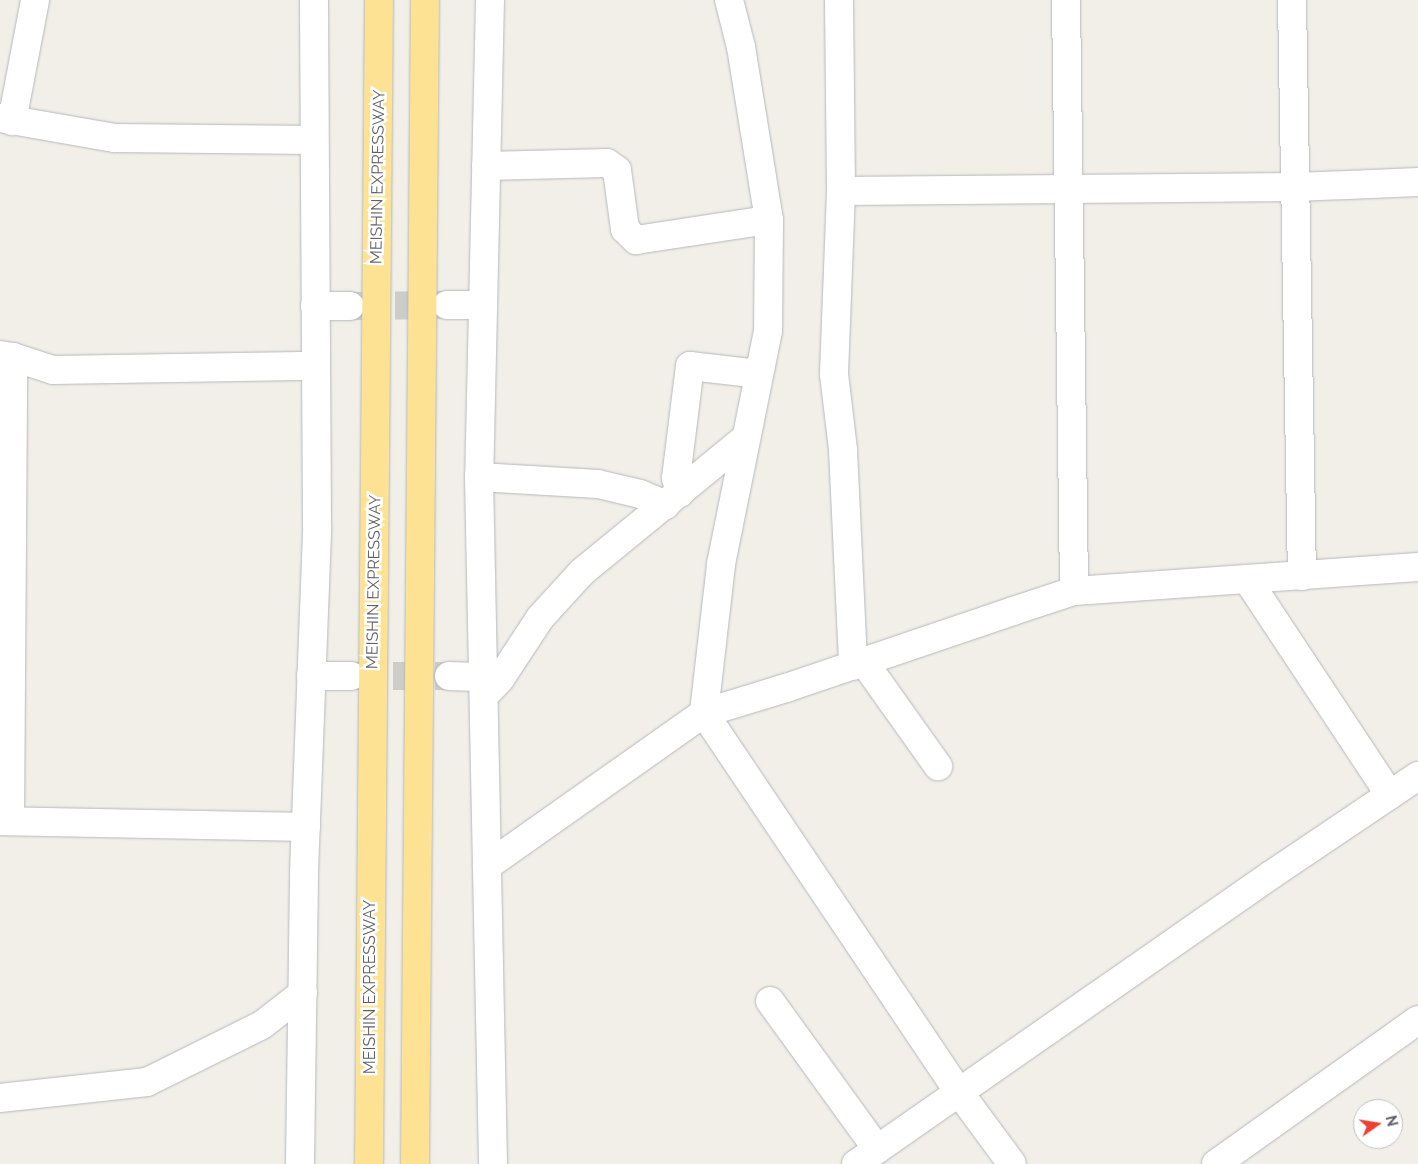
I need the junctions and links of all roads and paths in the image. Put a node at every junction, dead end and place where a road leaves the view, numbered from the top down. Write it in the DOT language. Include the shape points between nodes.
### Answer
graph roads {
  1 [pos="35,0"];
  2 [pos="314,0"];
  3 [pos="379,0"];
  4 [pos="425,0"];
  5 [pos="490,0"];
  6 [pos="730,0"];
  7 [pos="839,0"];
  8 [pos="1066,0"];
  9 [pos="1292,0"];
  10 [pos="6,120"];
  11 [pos="314,140"];
  12 [pos="486,166"];
  13 [pos="1418,182"];
  14 [pos="1296,187"];
  15 [pos="1069,189"];
  16 [pos="841,190"];
  17 [pos="769,220"];
  18 [pos="447,305"];
  19 [pos="315,306"];
  20 [pos="350,306"];
  21 [pos="483,306"];
  22 [pos="6,356"];
  23 [pos="316,366"];
  24 [pos="759,374"];
  25 [pos="746,438"];
  26 [pos="479,477"];
  27 [pos="673,499"];
  28 [pos="1418,567"];
  29 [pos="1302,576"];
  30 [pos="1247,579"];
  31 [pos="1074,591"];
  32 [pos="858,664"];
  33 [pos="311,676"];
  34 [pos="351,676"];
  35 [pos="449,676"];
  36 [pos="484,686"];
  37 [pos="704,713"];
  38 [pos="938,766"];
  39 [pos="1418,776"];
  40 [pos="1390,795"];
  41 [pos="5,821"];
  42 [pos="306,828"];
  43 [pos="487,866"];
  44 [pos="303,993"];
  45 [pos="770,1001"];
  46 [pos="1418,1020"];
  47 [pos="959,1092"];
  48 [pos="0,1098"];
  49 [pos="867,1156"];
  50 [pos="300,1164"];
  51 [pos="369,1164"];
  52 [pos="415,1164"];
  53 [pos="493,1164"];
  54 [pos="1012,1164"];
  55 [pos="1216,1164"];
  1 -- 10 [label="street"];
  2 -- 11 [label="street"];
  3 -- 51 [label="highway, MEISHIN EXPRESSWAY"];
  4 -- 52 [label="highway"];
  5 -- 12 [label="street"];
  6 -- 17 [label="street" via="741,47"];
  7 -- 16 [label="street"];
  8 -- 15 [label="street"];
  9 -- 14 [label="street"];
  10 -- 11 [label="street" via="115,138"];
  11 -- 19 [label="street"];
  12 -- 17 [label="street" via="607,163 617,170 625,228 636,240"];
  12 -- 21 [label="street"];
  13 -- 14 [label="street"];
  14 -- 15 [label="street"];
  14 -- 29 [label="street"];
  15 -- 16 [label="street"];
  15 -- 31 [label="street"];
  16 -- 32 [label="street" via="834,374 843,450"];
  17 -- 24 [label="street" via="768,331"];
  18 -- 21 [label="street"];
  19 -- 20 [label="street"];
  19 -- 23 [label="street"];
  21 -- 26 [label="street"];
  22 -- 23 [label="street" via="53,370"];
  22 -- 41 [label="street"];
  23 -- 33 [label="street" via="317,526"];
  24 -- 25 [label="street"];
  24 -- 27 [label="street" via="690,366"];
  25 -- 27 [label="street"];
  25 -- 37 [label="street" via="722,566"];
  26 -- 27 [label="street" via="598,484"];
  26 -- 36 [label="street"];
  27 -- 36 [label="street" via="582,572 540,618 500,679"];
  28 -- 29 [label="street"];
  29 -- 30 [label="street"];
  30 -- 31 [label="street"];
  30 -- 40 [label="street"];
  31 -- 32 [label="street"];
  32 -- 37 [label="street"];
  32 -- 38 [label="street"];
  33 -- 34 [label="street"];
  33 -- 42 [label="street"];
  35 -- 36 [label="street"];
  36 -- 43 [label="street"];
  37 -- 43 [label="street"];
  37 -- 47 [label="street"];
  39 -- 40 [label="street"];
  40 -- 47 [label="street"];
  41 -- 42 [label="street"];
  42 -- 44 [label="street"];
  43 -- 53 [label="street"];
  44 -- 48 [label="street" via="262,1025 146,1082"];
  44 -- 50 [label="street"];
  45 -- 49 [label="street"];
  46 -- 55 [label="street"];
  47 -- 49 [label="street"];
  47 -- 54 [label="street"];
}
